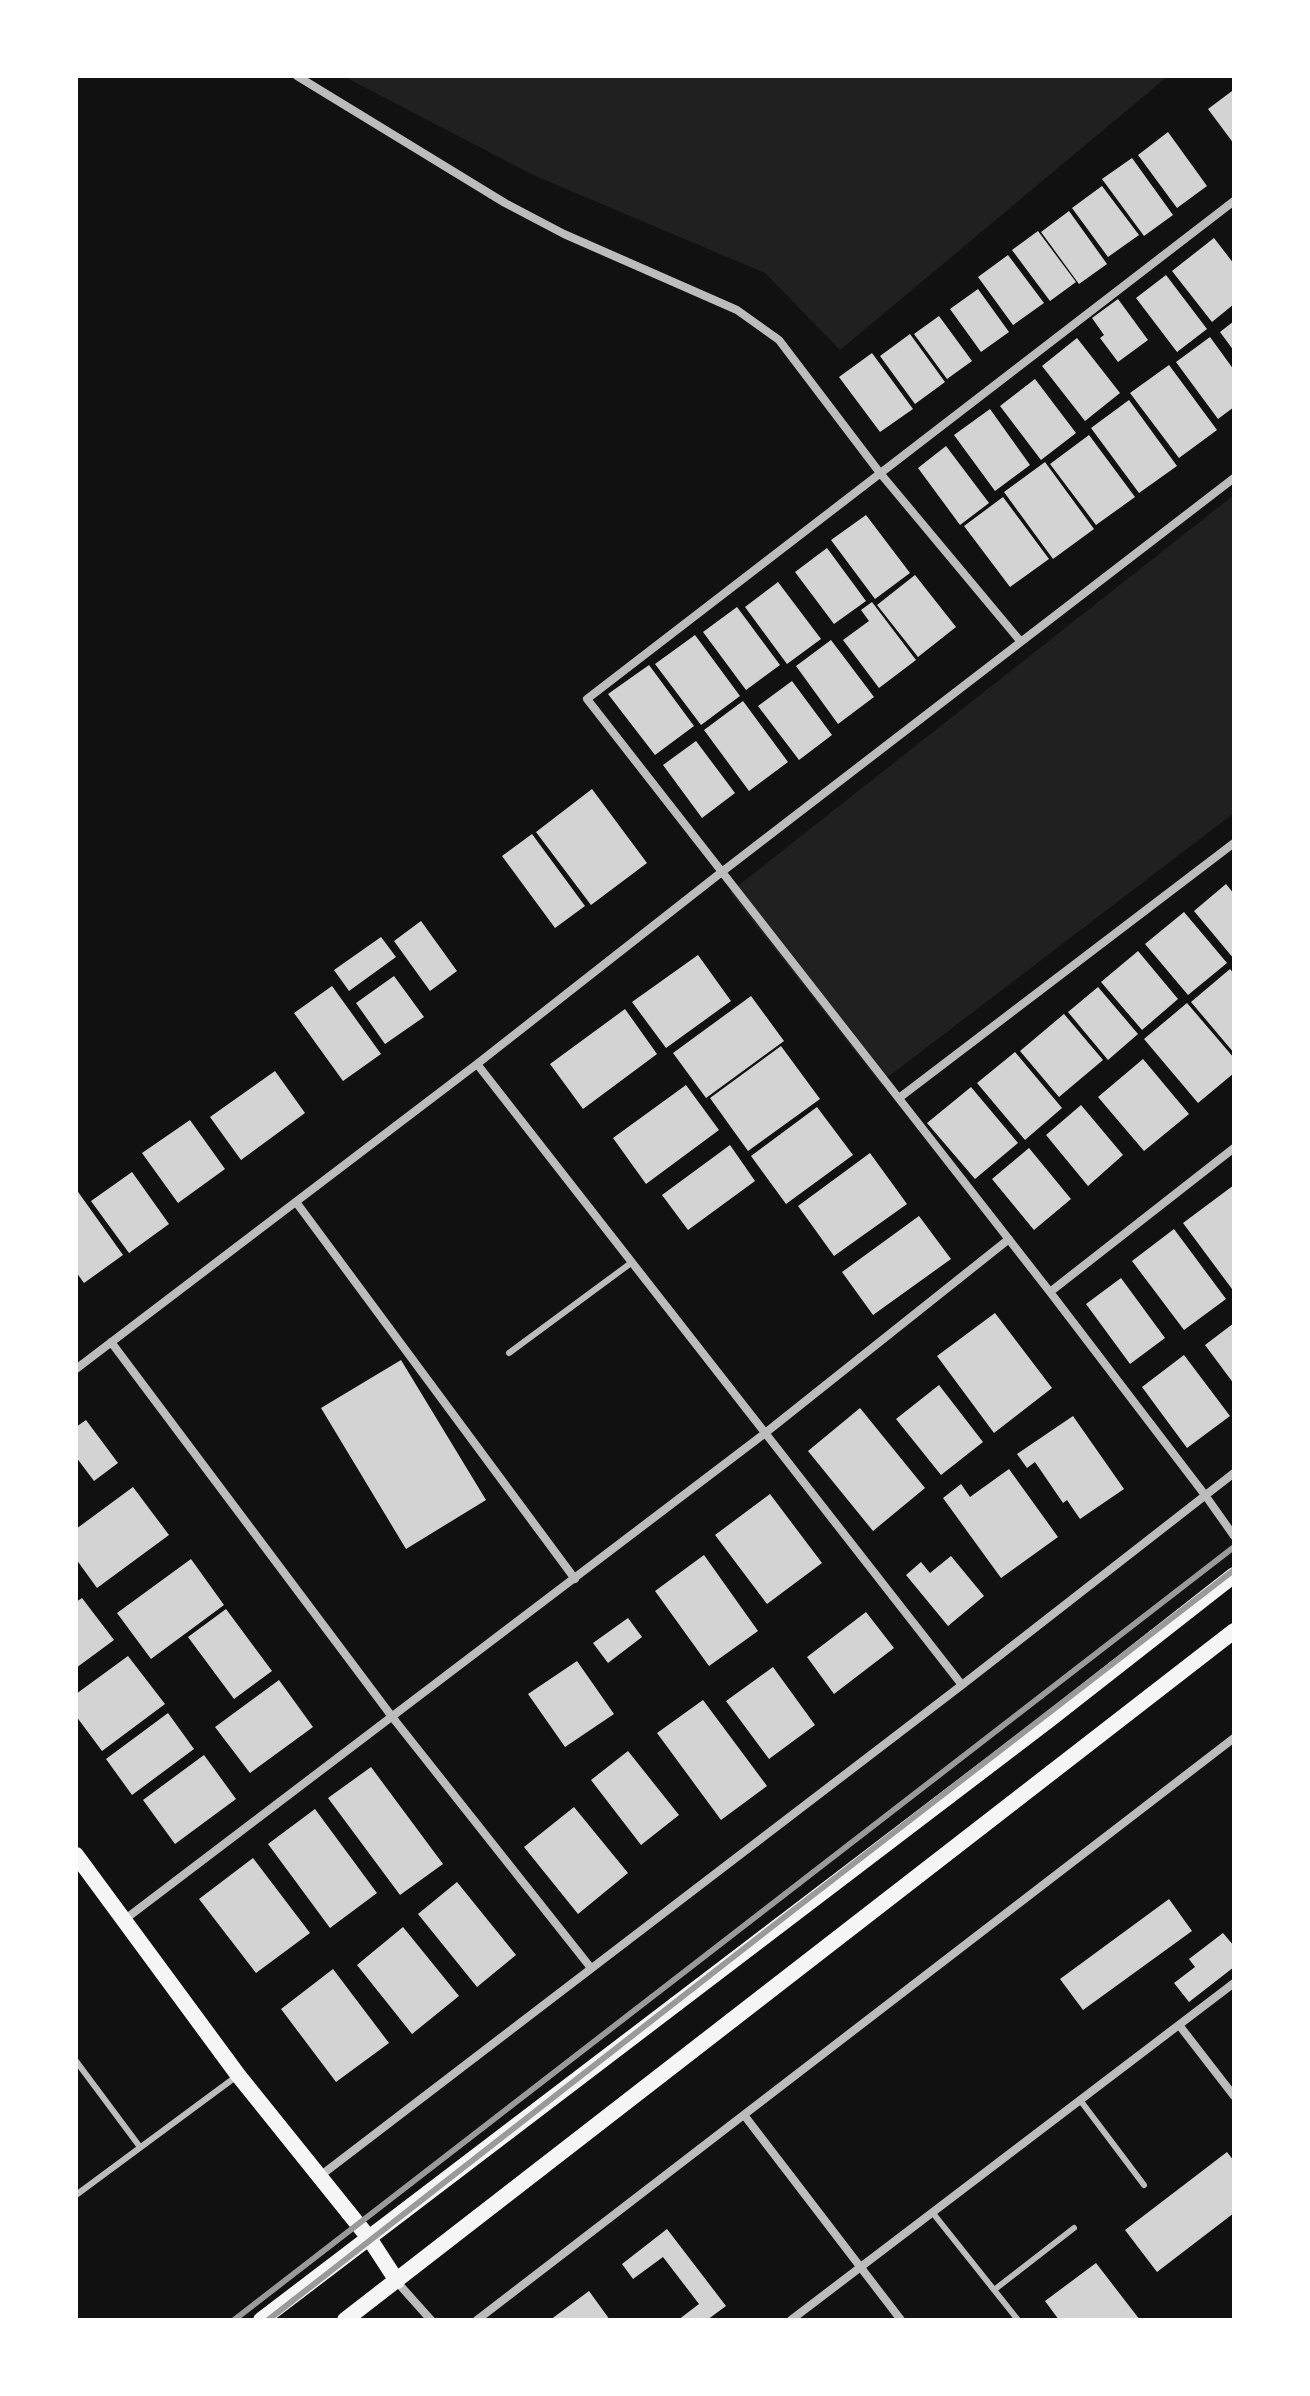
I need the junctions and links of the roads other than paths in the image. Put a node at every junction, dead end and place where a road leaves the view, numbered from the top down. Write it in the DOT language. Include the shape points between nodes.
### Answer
graph roads {
  1 [pos="297,76"];
  2 [pos="1234,201"];
  3 [pos="880,473"];
  4 [pos="1234,478"];
  5 [pos="1021,642"];
  6 [pos="1234,843"];
  7 [pos="723,871"];
  8 [pos="477,1064"];
  9 [pos="899,1098"];
  10 [pos="1234,1148"];
  11 [pos="296,1202"];
  12 [pos="1009,1239"];
  13 [pos="631,1263"];
  14 [pos="1050,1292"];
  15 [pos="111,1342"];
  16 [pos="509,1353"];
  17 [pos="76,1369"];
  18 [pos="764,1434"];
  19 [pos="1234,1473"];
  20 [pos="1205,1495"];
  21 [pos="1234,1536"];
  22 [pos="1234,1575"];
  23 [pos="575,1579"];
  24 [pos="1234,1631"];
  25 [pos="962,1685"];
  26 [pos="393,1718"];
  27 [pos="1234,1738"];
  28 [pos="76,1855"];
  29 [pos="124,1920"];
  30 [pos="591,1968"];
  31 [pos="1234,1983"];
  32 [pos="1179,2025"];
  33 [pos="76,2061"];
  34 [pos="238,2075"];
  35 [pos="1234,2096"];
  36 [pos="1080,2100"];
  37 [pos="744,2115"];
  38 [pos="140,2147"];
  39 [pos="320,2176"];
  40 [pos="1144,2185"];
  41 [pos="76,2195"];
  42 [pos="932,2212"];
  43 [pos="1074,2228"];
  44 [pos="369,2238"];
  45 [pos="861,2267"];
  46 [pos="397,2281"];
  47 [pos="994,2290"];
  48 [pos="488,2311"];
  49 [pos="261,2320"];
  50 [pos="345,2320"];
  51 [pos="431,2320"];
  52 [pos="477,2320"];
  53 [pos="496,2320"];
  54 [pos="791,2320"];
  55 [pos="901,2320"];
  56 [pos="1018,2320"];
  1 -- 3 [label="street" via="505,203 737,310 779,340"];
  2 -- 3 [label="street"];
  3 -- 5 [label="street"];
  3 -- 7 [label="street" via="587,699"];
  4 -- 5 [label="street"];
  5 -- 7 [label="street"];
  6 -- 9 [label="street"];
  7 -- 8 [label="street"];
  7 -- 9 [label="street"];
  8 -- 11 [label="street"];
  8 -- 13 [label="street"];
  9 -- 12 [label="street"];
  10 -- 14 [label="street"];
  11 -- 15 [label="street"];
  11 -- 23 [label="street"];
  12 -- 14 [label="street"];
  12 -- 18 [label="street"];
  13 -- 16 [label="lane"];
  13 -- 18 [label="street"];
  14 -- 20 [label="street"];
  15 -- 17 [label="street"];
  15 -- 26 [label="street"];
  18 -- 23 [label="street"];
  18 -- 25 [label="street"];
  19 -- 20 [label="street"];
  20 -- 21 [label="street"];
  20 -- 25 [label="street"];
  22 -- 44 [label="main road"];
  23 -- 26 [label="street"];
  24 -- 46 [label="main road"];
  25 -- 30 [label="street"];
  26 -- 29 [label="street"];
  26 -- 30 [label="street"];
  27 -- 37 [label="street"];
  28 -- 29 [label="main road"];
  29 -- 34 [label="main road"];
  30 -- 39 [label="street"];
  31 -- 32 [label="street"];
  32 -- 35 [label="street"];
  32 -- 36 [label="street"];
  33 -- 38 [label="lane"];
  34 -- 38 [label="lane"];
  34 -- 39 [label="main road"];
  36 -- 40 [label="lane"];
  36 -- 42 [label="street"];
  37 -- 45 [label="street"];
  37 -- 48 [label="street"];
  38 -- 41 [label="lane"];
  39 -- 44 [label="main road"];
  42 -- 45 [label="street"];
  42 -- 47 [label="lane"];
  43 -- 47 [label="lane"];
  44 -- 46 [label="main road"];
  44 -- 49 [label="main road"];
  45 -- 54 [label="street"];
  45 -- 55 [label="street"];
  46 -- 50 [label="main road"];
  46 -- 51 [label="street"];
  47 -- 56 [label="lane"];
  48 -- 52 [label="street"];
  48 -- 53 [label="street"];
}
